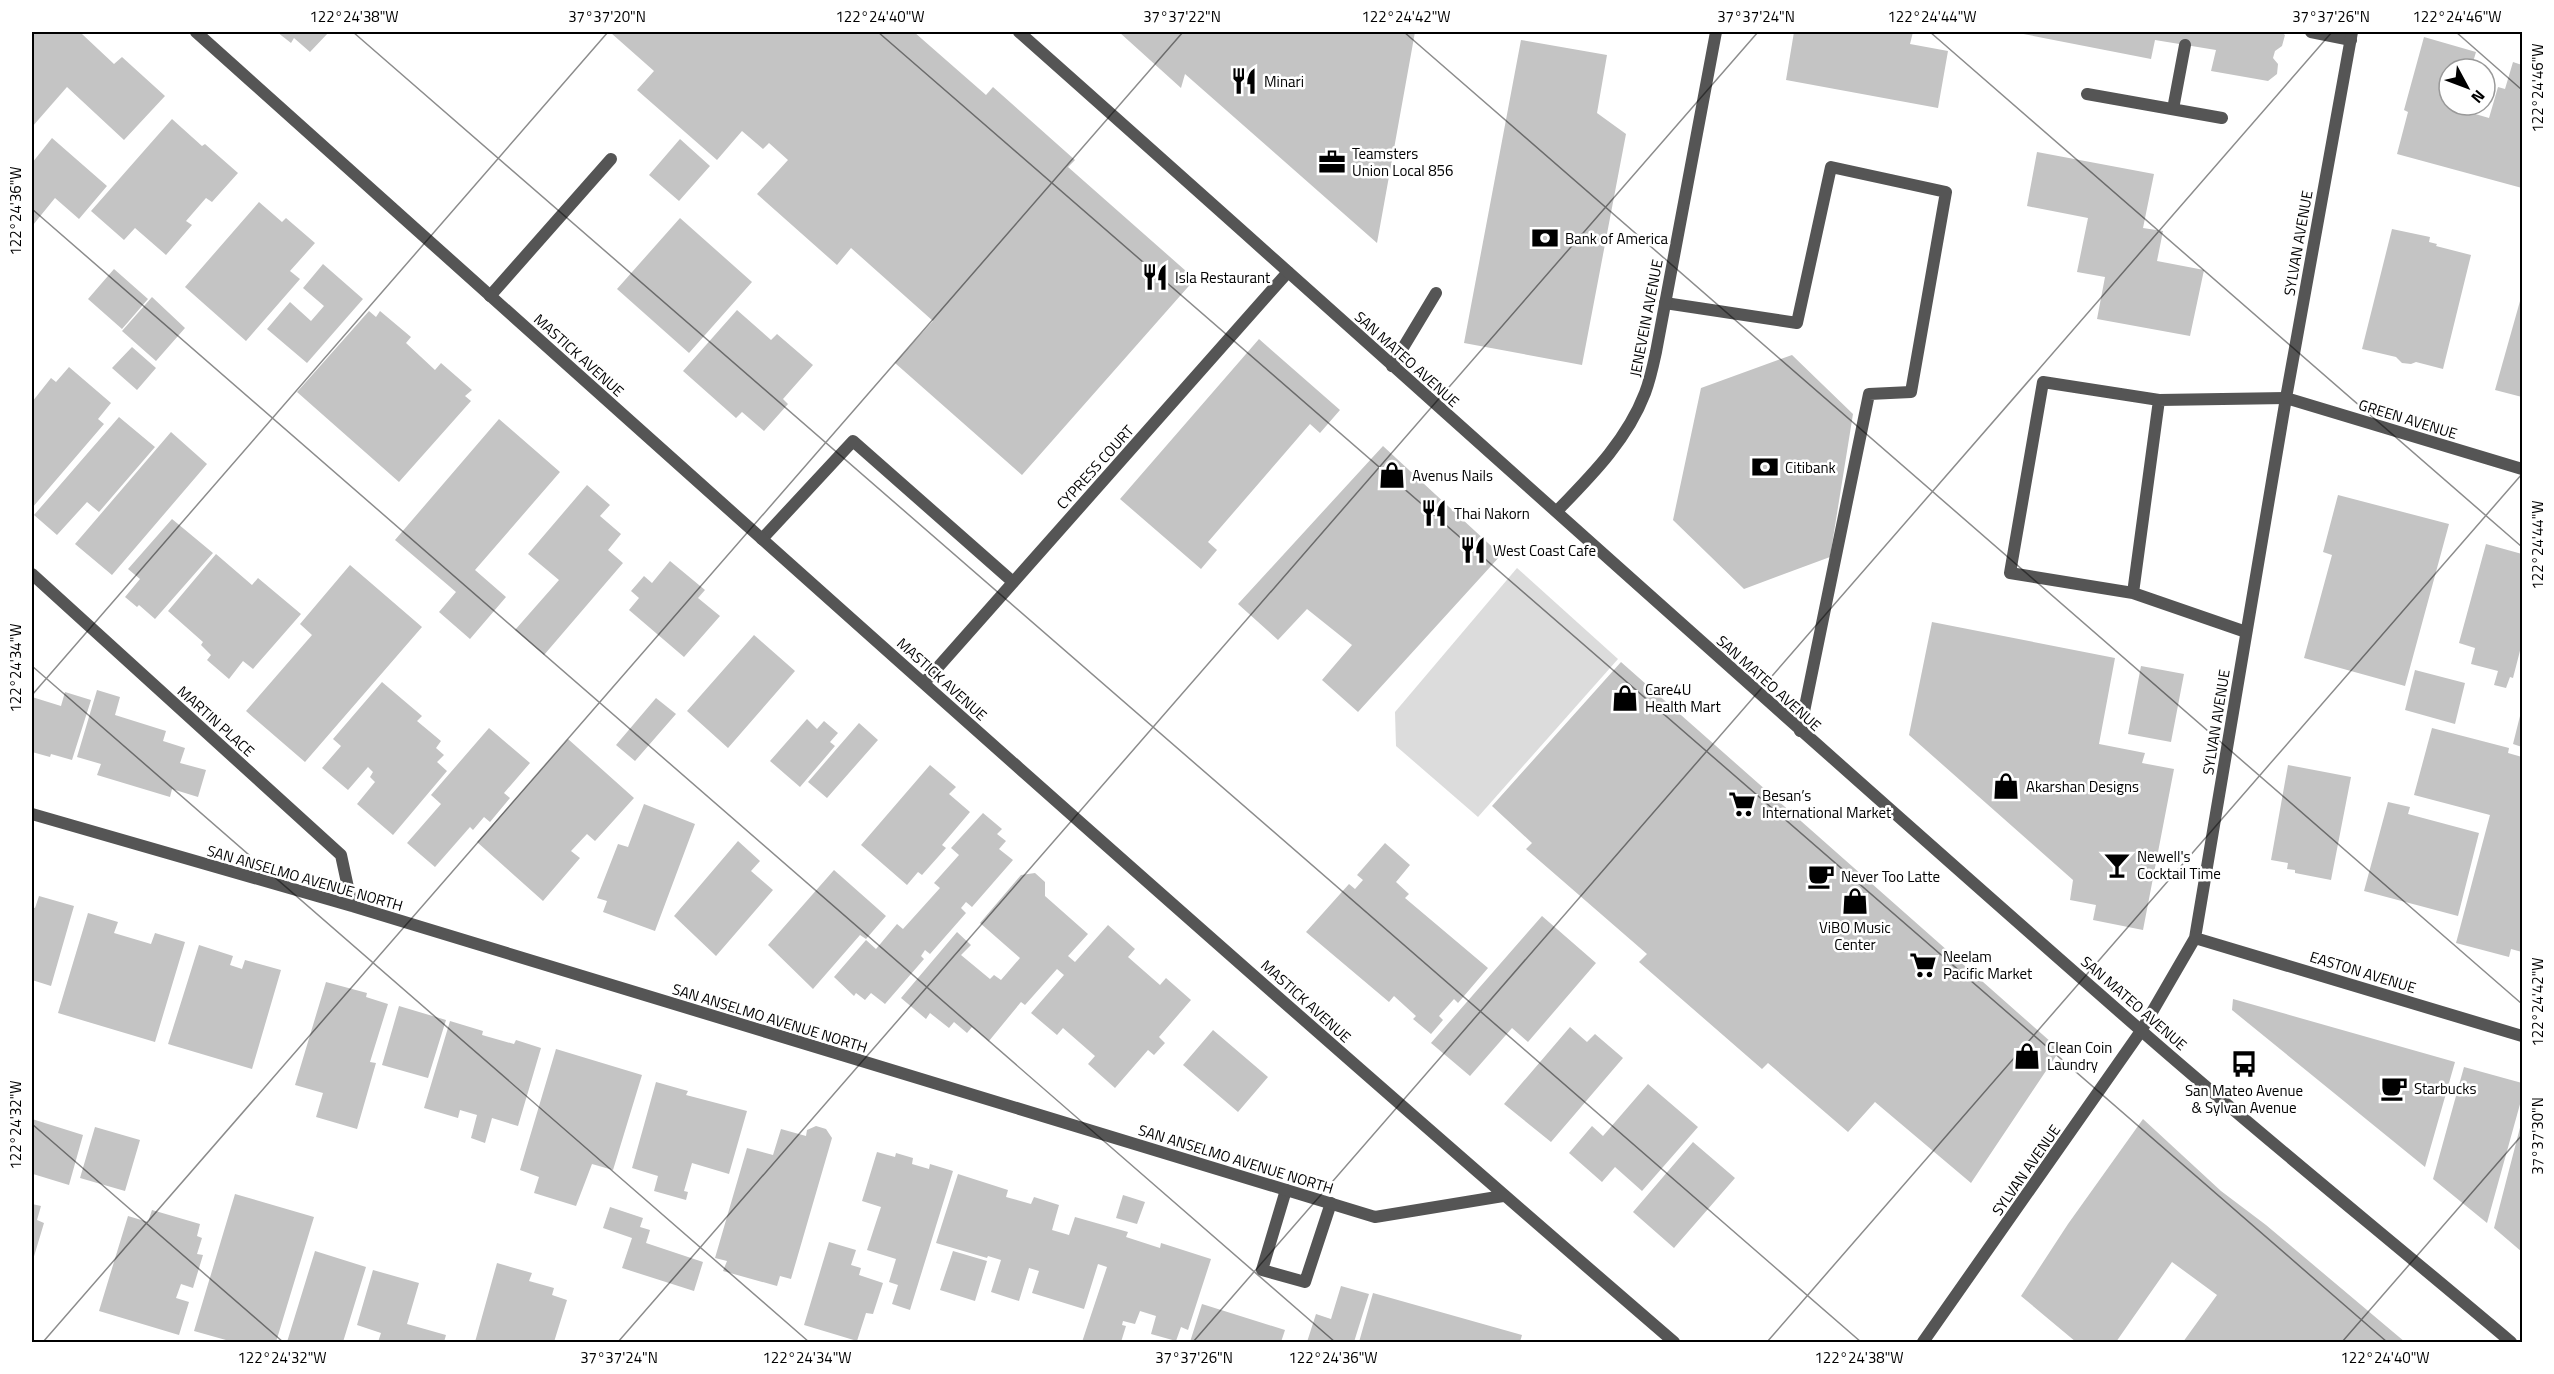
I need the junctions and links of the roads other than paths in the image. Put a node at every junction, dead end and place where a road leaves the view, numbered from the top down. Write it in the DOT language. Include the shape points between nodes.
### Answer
graph roads {
  1 [pos="196,32"];
  2 [pos="1019,32"];
  3 [pos="1716,32"];
  4 [pos="2311,32"];
  5 [pos="2351,36"];
  6 [pos="2185,45"];
  7 [pos="2087,94"];
  8 [pos="2173,109"];
  9 [pos="2222,118"];
  10 [pos="611,159"];
  11 [pos="1288,272"];
  12 [pos="1436,293"];
  13 [pos="490,296"];
  14 [pos="1665,303"];
  15 [pos="1392,366"];
  16 [pos="2286,398"];
  17 [pos="2159,400"];
  18 [pos="2523,469"];
  19 [pos="1557,512"];
  20 [pos="762,538"];
  21 [pos="32,574"];
  22 [pos="1013,582"];
  23 [pos="2133,593"];
  24 [pos="2246,632"];
  25 [pos="924,683"];
  26 [pos="1800,731"];
  27 [pos="32,814"];
  28 [pos="352,906"];
  29 [pos="2195,938"];
  30 [pos="2141,1031"];
  31 [pos="2523,1036"];
  32 [pos="1286,1190"];
  33 [pos="1503,1196"];
  34 [pos="1331,1203"];
  35 [pos="1674,1342"];
  36 [pos="1923,1342"];
  37 [pos="2511,1342"];
  1 -- 13 [label="street, MASTICK AVENUE"];
  2 -- 11 [label="street, SAN MATEO AVENUE"];
  3 -- 14 [label="street, JENEVEIN AVENUE"];
  4 -- 5 [label="street"];
  5 -- 16 [label="street, SYLVAN AVENUE"];
  6 -- 8 [label="street"];
  7 -- 8 [label="street"];
  8 -- 9 [label="street"];
  10 -- 13 [label="street"];
  11 -- 15 [label="street, SAN MATEO AVENUE"];
  11 -- 22 [label="street, CYPRESS COURT"];
  12 -- 15 [label="street"];
  13 -- 20 [label="street, MASTICK AVENUE"];
  14 -- 19 [label="street, JENEVEIN AVENUE" via="1646,392 1626,432"];
  14 -- 26 [label="street" via="1797,323 1831,167 1946,192 1911,392 1869,394"];
  15 -- 19 [label="street, SAN MATEO AVENUE"];
  16 -- 17 [label="street, GREEN AVENUE"];
  16 -- 18 [label="street, GREEN AVENUE"];
  16 -- 24 [label="street, SYLVAN AVENUE"];
  17 -- 23 [label="street"];
  17 -- 23 [label="street, GREEN AVENUE" via="2043,382 2010,573"];
  19 -- 26 [label="street, SAN MATEO AVENUE"];
  20 -- 22 [label="street" via="853,441"];
  20 -- 25 [label="street, MASTICK AVENUE"];
  21 -- 28 [label="street, MARTIN PLACE" via="341,855"];
  22 -- 25 [label="street, CYPRESS COURT"];
  23 -- 24 [label="street"];
  24 -- 29 [label="street, SYLVAN AVENUE"];
  25 -- 33 [label="street, MASTICK AVENUE"];
  26 -- 30 [label="street, SAN MATEO AVENUE"];
  27 -- 28 [label="street, SAN ANSELMO AVENUE NORTH"];
  28 -- 32 [label="street, SAN ANSELMO AVENUE NORTH"];
  29 -- 30 [label="street, SYLVAN AVENUE"];
  29 -- 31 [label="street, EASTON AVENUE"];
  30 -- 36 [label="street, SYLVAN AVENUE"];
  30 -- 37 [label="street, SAN MATEO AVENUE"];
  32 -- 34 [label="street, SAN ANSELMO AVENUE NORTH"];
  32 -- 34 [label="street" via="1262,1270 1305,1282"];
  33 -- 34 [label="street, SAN ANSELMO AVENUE NORTH" via="1375,1216"];
  33 -- 35 [label="street, MASTICK AVENUE"];
}
